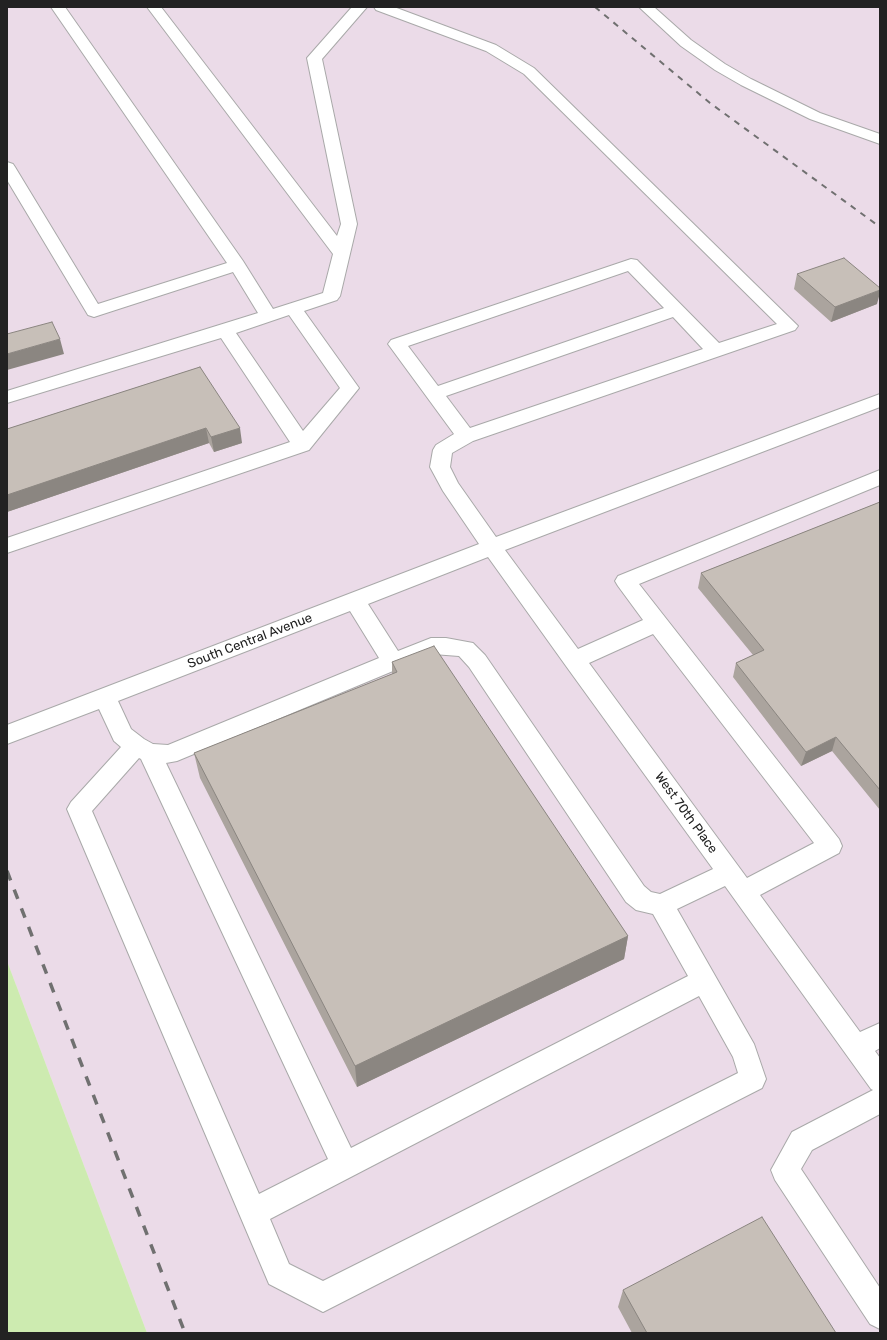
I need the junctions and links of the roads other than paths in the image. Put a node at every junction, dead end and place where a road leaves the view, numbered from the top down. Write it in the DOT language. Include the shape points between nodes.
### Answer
graph roads {
  1 [pos="58,7"];
  2 [pos="154,7"];
  3 [pos="360,7"];
  4 [pos="381,7"];
  5 [pos="646,7"];
  6 [pos="880,139"];
  7 [pos="7,167"];
  8 [pos="342,254"];
  9 [pos="237,265"];
  10 [pos="293,308"];
  11 [pos="676,310"];
  12 [pos="270,316"];
  13 [pos="225,330"];
  14 [pos="716,352"];
  15 [pos="434,394"];
  16 [pos="7,397"];
  17 [pos="880,400"];
  18 [pos="466,436"];
  19 [pos="302,445"];
  20 [pos="880,477"];
  21 [pos="7,546"];
  22 [pos="492,547"];
  23 [pos="355,601"];
  24 [pos="658,623"];
  25 [pos="574,660"];
  26 [pos="394,663"];
  27 [pos="105,696"];
  28 [pos="7,735"];
  29 [pos="143,750"];
  30 [pos="729,873"];
  31 [pos="743,892"];
  32 [pos="661,905"];
  33 [pos="704,981"];
  34 [pos="880,1035"];
  35 [pos="856,1047"];
  36 [pos="880,1080"];
  37 [pos="880,1100"];
  38 [pos="345,1165"];
  39 [pos="252,1213"];
  40 [pos="880,1314"];
  1 -- 9 [label="street"];
  2 -- 8 [label="street"];
  3 -- 8 [label="street" via="314,58 349,224"];
  4 -- 14 [label="street, West 70th Place" via="491,48 529,71 789,326"];
  5 -- 6 [label="street" via="686,43 746,82 815,116"];
  7 -- 9 [label="street" via="94,311"];
  8 -- 10 [label="street" via="331,296"];
  9 -- 12 [label="street"];
  10 -- 12 [label="street"];
  10 -- 19 [label="street" via="350,388"];
  11 -- 14 [label="street"];
  11 -- 15 [label="street"];
  11 -- 15 [label="street" via="631,264 396,344"];
  12 -- 13 [label="street"];
  13 -- 16 [label="street"];
  13 -- 19 [label="street"];
  14 -- 18 [label="street, West 70th Place"];
  15 -- 18 [label="street"];
  17 -- 22 [label="street, South Central Avenue"];
  18 -- 22 [label="street, West 70th Place" via="443,450 440,467"];
  19 -- 21 [label="street"];
  20 -- 24 [label="street" via="625,581"];
  22 -- 23 [label="street, South Central Avenue"];
  22 -- 25 [label="street, West 70th Place"];
  23 -- 26 [label="street"];
  23 -- 27 [label="street, South Central Avenue"];
  24 -- 25 [label="street"];
  24 -- 31 [label="street" via="830,846"];
  25 -- 30 [label="street, West 70th Place"];
  26 -- 29 [label="street" via="169,754"];
  26 -- 32 [label="street" via="432,646 465,649 477,661 635,894 645,902"];
  27 -- 28 [label="street, South Central Avenue"];
  27 -- 29 [label="street" via="122,735"];
  29 -- 38 [label="street"];
  29 -- 39 [label="street" via="79,809"];
  30 -- 31 [label="street, West 70th Place"];
  30 -- 32 [label="street"];
  31 -- 35 [label="street, West 70th Place"];
  32 -- 33 [label="street"];
  33 -- 38 [label="street"];
  33 -- 39 [label="street" via="745,1053 753,1079 323,1297 279,1274"];
  34 -- 35 [label="street"];
  35 -- 36 [label="street, West 70th Place"];
  37 -- 40 [label="street" via="802,1142 785,1170"];
  38 -- 39 [label="street"];
}
